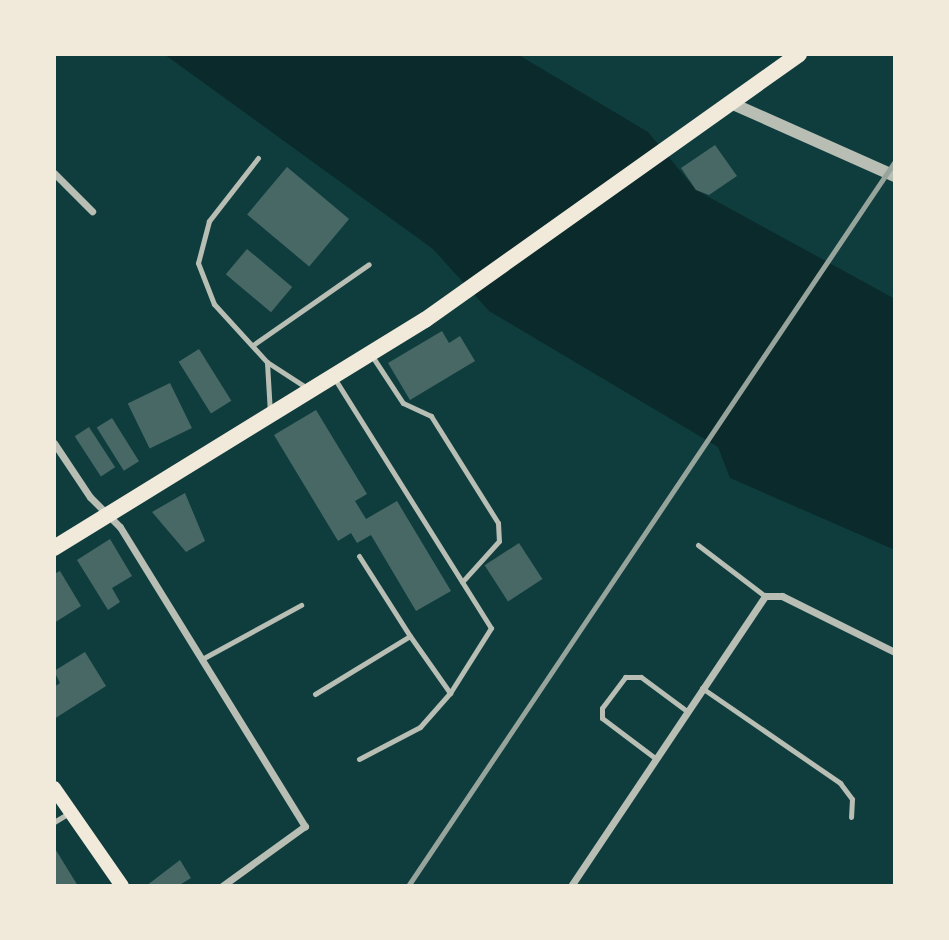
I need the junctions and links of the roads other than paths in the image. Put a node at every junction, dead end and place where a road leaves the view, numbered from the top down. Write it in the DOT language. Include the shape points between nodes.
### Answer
graph roads {
  1 [pos="799,54"];
  2 [pos="733,104"];
  3 [pos="258,158"];
  4 [pos="54,173"];
  5 [pos="895,176"];
  6 [pos="92,211"];
  7 [pos="369,264"];
  8 [pos="253,345"];
  9 [pos="370,353"];
  10 [pos="267,362"];
  11 [pos="333,376"];
  12 [pos="309,390"];
  13 [pos="270,414"];
  14 [pos="54,443"];
  15 [pos="107,513"];
  16 [pos="698,545"];
  17 [pos="54,548"];
  18 [pos="359,556"];
  19 [pos="462,582"];
  20 [pos="765,596"];
  21 [pos="301,605"];
  22 [pos="410,636"];
  23 [pos="895,652"];
  24 [pos="202,659"];
  25 [pos="702,688"];
  26 [pos="450,693"];
  27 [pos="315,694"];
  28 [pos="687,711"];
  29 [pos="655,758"];
  30 [pos="359,759"];
  31 [pos="54,788"];
  32 [pos="69,812"];
  33 [pos="851,817"];
  34 [pos="54,822"];
  35 [pos="122,886"];
  36 [pos="222,886"];
  37 [pos="572,886"];
  1 -- 2 [label="main road"];
  2 -- 5 [label="street"];
  2 -- 9 [label="main road" via="425,320"];
  3 -- 8 [label="lane" via="209,221 198,263 214,304"];
  4 -- 6 [label="street"];
  7 -- 8 [label="lane"];
  8 -- 10 [label="lane"];
  9 -- 11 [label="main road"];
  9 -- 19 [label="lane" via="403,402 431,416 501,533"];
  10 -- 12 [label="lane"];
  10 -- 13 [label="lane"];
  11 -- 12 [label="main road"];
  11 -- 19 [label="lane"];
  12 -- 13 [label="main road"];
  13 -- 15 [label="main road"];
  14 -- 15 [label="street"];
  15 -- 17 [label="main road"];
  15 -- 24 [label="street"];
  16 -- 20 [label="lane"];
  18 -- 22 [label="lane"];
  19 -- 26 [label="lane" via="491,628"];
  20 -- 23 [label="street" via="782,596"];
  20 -- 25 [label="street"];
  21 -- 24 [label="lane"];
  22 -- 26 [label="lane"];
  22 -- 27 [label="lane"];
  24 -- 36 [label="street" via="285,790 303,832"];
  25 -- 28 [label="street"];
  25 -- 33 [label="lane" via="840,783 852,799"];
  26 -- 30 [label="lane" via="420,727"];
  28 -- 29 [label="street"];
  28 -- 29 [label="lane" via="641,677 625,677 602,708 602,718"];
  29 -- 37 [label="street"];
  31 -- 32 [label="main road"];
  32 -- 34 [label="lane"];
  32 -- 35 [label="main road"];
}
